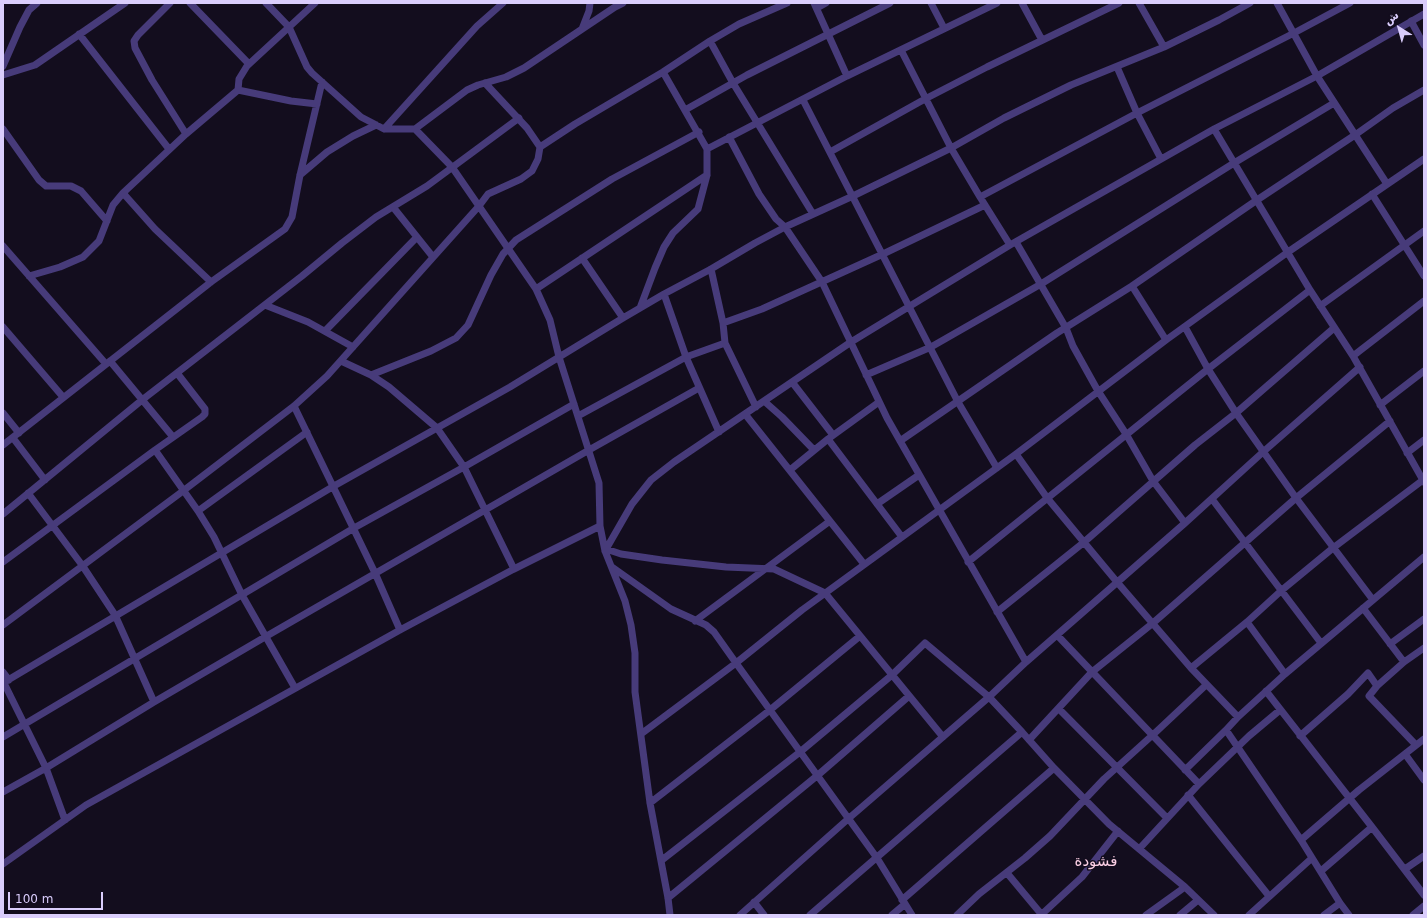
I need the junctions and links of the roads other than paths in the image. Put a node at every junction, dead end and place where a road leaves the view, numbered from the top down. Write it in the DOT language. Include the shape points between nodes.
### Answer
graph roads {
  1 [pos="38,3"];
  2 [pos="125,3"];
  3 [pos="170,3"];
  4 [pos="190,3"];
  5 [pos="266,3"];
  6 [pos="315,3"];
  7 [pos="590,3"];
  8 [pos="624,3"];
  9 [pos="787,3"];
  10 [pos="826,3"];
  11 [pos="890,3"];
  12 [pos="931,3"];
  13 [pos="997,3"];
  14 [pos="1022,3"];
  15 [pos="1119,3"];
  16 [pos="1139,3"];
  17 [pos="1250,3"];
  18 [pos="1277,3"];
  19 [pos="1350,3"];
  20 [pos="499,4"];
  21 [pos="816,5"];
  22 [pos="1424,14"];
  23 [pos="1410,21"];
  24 [pos="289,27"];
  25 [pos="944,28"];
  26 [pos="582,30"];
  27 [pos="1294,33"];
  28 [pos="79,34"];
  29 [pos="828,34"];
  30 [pos="1042,40"];
  31 [pos="710,41"];
  32 [pos="1424,45"];
  33 [pos="1164,47"];
  34 [pos="901,50"];
  35 [pos="249,64"];
  36 [pos="3,66"];
  37 [pos="1117,67"];
  38 [pos="663,72"];
  39 [pos="3,75"];
  40 [pos="847,76"];
  41 [pos="1317,76"];
  42 [pos="322,82"];
  43 [pos="485,83"];
  44 [pos="733,83"];
  45 [pos="238,90"];
  46 [pos="1424,90"];
  47 [pos="925,99"];
  48 [pos="803,100"];
  49 [pos="1334,103"];
  50 [pos="317,104"];
  51 [pos="685,110"];
  52 [pos="1137,113"];
  53 [pos="518,118"];
  54 [pos="758,123"];
  55 [pos="376,125"];
  56 [pos="384,129"];
  57 [pos="415,129"];
  58 [pos="1214,129"];
  59 [pos="3,130"];
  60 [pos="699,132"];
  61 [pos="186,134"];
  62 [pos="1355,135"];
  63 [pos="729,137"];
  64 [pos="540,147"];
  65 [pos="707,148"];
  66 [pos="952,148"];
  67 [pos="169,149"];
  68 [pos="830,152"];
  69 [pos="1424,158"];
  70 [pos="1161,159"];
  71 [pos="1234,163"];
  72 [pos="452,167"];
  73 [pos="300,175"];
  74 [pos="707,175"];
  75 [pos="1387,184"];
  76 [pos="123,193"];
  77 [pos="1372,194"];
  78 [pos="853,196"];
  79 [pos="980,197"];
  80 [pos="1257,200"];
  81 [pos="985,205"];
  82 [pos="479,206"];
  83 [pos="393,208"];
  84 [pos="813,214"];
  85 [pos="107,221"];
  86 [pos="785,226"];
  87 [pos="1424,231"];
  88 [pos="417,237"];
  89 [pos="1013,243"];
  90 [pos="1404,245"];
  91 [pos="3,246"];
  92 [pos="508,248"];
  93 [pos="1288,252"];
  94 [pos="883,254"];
  95 [pos="433,257"];
  96 [pos="582,258"];
  97 [pos="711,269"];
  98 [pos="29,276"];
  99 [pos="1424,276"];
  100 [pos="211,282"];
  101 [pos="822,282"];
  102 [pos="1041,284"];
  103 [pos="1132,286"];
  104 [pos="536,289"];
  105 [pos="1310,290"];
  106 [pos="664,294"];
  107 [pos="1424,301"];
  108 [pos="264,305"];
  109 [pos="1320,306"];
  110 [pos="910,307"];
  111 [pos="640,308"];
  112 [pos="623,318"];
  113 [pos="723,323"];
  114 [pos="3,327"];
  115 [pos="1185,327"];
  116 [pos="1066,328"];
  117 [pos="1334,328"];
  118 [pos="325,331"];
  119 [pos="1166,340"];
  120 [pos="851,342"];
  121 [pos="725,343"];
  122 [pos="931,347"];
  123 [pos="353,348"];
  124 [pos="1353,356"];
  125 [pos="686,357"];
  126 [pos="559,358"];
  127 [pos="341,361"];
  128 [pos="108,362"];
  129 [pos="1360,367"];
  130 [pos="1208,369"];
  131 [pos="1424,371"];
  132 [pos="177,372"];
  133 [pos="371,375"];
  134 [pos="866,375"];
  135 [pos="792,382"];
  136 [pos="700,388"];
  137 [pos="1098,391"];
  138 [pos="63,397"];
  139 [pos="142,400"];
  140 [pos="764,401"];
  141 [pos="879,402"];
  142 [pos="958,402"];
  143 [pos="574,404"];
  144 [pos="1380,405"];
  145 [pos="294,406"];
  146 [pos="756,407"];
  147 [pos="3,413"];
  148 [pos="1236,413"];
  149 [pos="745,414"];
  150 [pos="578,416"];
  151 [pos="1390,421"];
  152 [pos="437,428"];
  153 [pos="307,432"];
  154 [pos="719,432"];
  155 [pos="19,433"];
  156 [pos="1126,434"];
  157 [pos="173,437"];
  158 [pos="831,437"];
  159 [pos="13,438"];
  160 [pos="1424,440"];
  161 [pos="900,441"];
  162 [pos="3,445"];
  163 [pos="155,450"];
  164 [pos="589,450"];
  165 [pos="814,450"];
  166 [pos="1263,452"];
  167 [pos="1408,453"];
  168 [pos="1016,454"];
  169 [pos="464,467"];
  170 [pos="997,468"];
  171 [pos="790,470"];
  172 [pos="919,476"];
  173 [pos="45,480"];
  174 [pos="1153,481"];
  175 [pos="1424,481"];
  176 [pos="334,486"];
  177 [pos="183,491"];
  178 [pos="28,493"];
  179 [pos="1296,498"];
  180 [pos="1048,499"];
  181 [pos="1212,499"];
  182 [pos="877,504"];
  183 [pos="484,510"];
  184 [pos="198,511"];
  185 [pos="939,511"];
  186 [pos="3,514"];
  187 [pos="830,521"];
  188 [pos="1185,523"];
  189 [pos="52,525"];
  190 [pos="600,526"];
  191 [pos="354,528"];
  192 [pos="902,537"];
  193 [pos="1083,542"];
  194 [pos="1245,542"];
  195 [pos="1333,548"];
  196 [pos="606,550"];
  197 [pos="222,553"];
  198 [pos="1424,557"];
  199 [pos="3,562"];
  200 [pos="968,562"];
  201 [pos="864,564"];
  202 [pos="82,565"];
  203 [pos="612,566"];
  204 [pos="766,568"];
  205 [pos="514,569"];
  206 [pos="375,573"];
  207 [pos="1117,582"];
  208 [pos="1282,590"];
  209 [pos="826,593"];
  210 [pos="242,595"];
  211 [pos="1373,600"];
  212 [pos="1363,608"];
  213 [pos="997,612"];
  214 [pos="115,615"];
  215 [pos="1424,619"];
  216 [pos="695,621"];
  217 [pos="1247,622"];
  218 [pos="1153,623"];
  219 [pos="3,625"];
  220 [pos="400,630"];
  221 [pos="1057,635"];
  222 [pos="860,636"];
  223 [pos="265,637"];
  224 [pos="1322,643"];
  225 [pos="1390,644"];
  226 [pos="1424,648"];
  227 [pos="135,658"];
  228 [pos="1026,662"];
  229 [pos="1404,662"];
  230 [pos="736,663"];
  231 [pos="1191,668"];
  232 [pos="3,672"];
  233 [pos="1092,672"];
  234 [pos="1285,674"];
  235 [pos="892,675"];
  236 [pos="5,682"];
  237 [pos="1206,685"];
  238 [pos="1377,686"];
  239 [pos="295,688"];
  240 [pos="1266,692"];
  241 [pos="909,696"];
  242 [pos="989,697"];
  243 [pos="154,702"];
  244 [pos="1059,709"];
  245 [pos="770,710"];
  246 [pos="1280,710"];
  247 [pos="1238,717"];
  248 [pos="24,725"];
  249 [pos="1226,730"];
  250 [pos="1022,732"];
  251 [pos="641,734"];
  252 [pos="1152,736"];
  253 [pos="1300,736"];
  254 [pos="3,737"];
  255 [pos="943,737"];
  256 [pos="1424,739"];
  257 [pos="1029,740"];
  258 [pos="1416,745"];
  259 [pos="1238,747"];
  260 [pos="800,752"];
  261 [pos="1405,754"];
  262 [pos="1116,767"];
  263 [pos="46,768"];
  264 [pos="1054,768"];
  265 [pos="1186,770"];
  266 [pos="818,775"];
  267 [pos="1424,780"];
  268 [pos="1199,784"];
  269 [pos="3,792"];
  270 [pos="1188,795"];
  271 [pos="1350,798"];
  272 [pos="1084,800"];
  273 [pos="650,803"];
  274 [pos="848,818"];
  275 [pos="1167,818"];
  276 [pos="65,820"];
  277 [pos="1372,827"];
  278 [pos="1118,832"];
  279 [pos="1301,840"];
  280 [pos="1140,848"];
  281 [pos="1424,856"];
  282 [pos="876,858"];
  283 [pos="1312,858"];
  284 [pos="662,860"];
  285 [pos="3,864"];
  286 [pos="1405,869"];
  287 [pos="1321,871"];
  288 [pos="1007,873"];
  289 [pos="1185,887"];
  290 [pos="1424,895"];
  291 [pos="1269,896"];
  292 [pos="668,898"];
  293 [pos="1198,900"];
  294 [pos="754,902"];
  295 [pos="903,902"];
  296 [pos="1340,903"];
  297 [pos="1424,906"];
  298 [pos="670,915"];
  299 [pos="740,915"];
  300 [pos="764,915"];
  301 [pos="810,915"];
  302 [pos="892,915"];
  303 [pos="912,915"];
  304 [pos="957,915"];
  305 [pos="1042,915"];
  306 [pos="1146,915"];
  307 [pos="1180,915"];
  308 [pos="1214,915"];
  309 [pos="1249,915"];
  310 [pos="1324,915"];
  311 [pos="1350,915"];
  312 [pos="1413,915"];
  1 -- 36 [label="street" via="29,10"];
  2 -- 28 [label="street"];
  3 -- 61 [label="street" via="134,41 135,48 152,80"];
  4 -- 35 [label="street"];
  5 -- 24 [label="street"];
  6 -- 24 [label="street"];
  7 -- 26 [label="street"];
  8 -- 26 [label="street"];
  9 -- 31 [label="street" via="739,24"];
  10 -- 21 [label="street"];
  11 -- 29 [label="street"];
  12 -- 25 [label="street"];
  13 -- 25 [label="street"];
  14 -- 30 [label="street"];
  15 -- 30 [label="street"];
  16 -- 33 [label="street"];
  17 -- 33 [label="street"];
  18 -- 27 [label="street"];
  19 -- 27 [label="street"];
  20 -- 56 [label="street"];
  21 -- 29 [label="street"];
  22 -- 23 [label="street"];
  23 -- 32 [label="street"];
  23 -- 41 [label="street"];
  24 -- 35 [label="street"];
  24 -- 42 [label="street" via="308,67"];
  25 -- 34 [label="street"];
  26 -- 43 [label="street" via="524,68"];
  27 -- 41 [label="street"];
  27 -- 52 [label="street"];
  28 -- 39 [label="street" via="35,65"];
  28 -- 67 [label="street"];
  29 -- 40 [label="street"];
  29 -- 44 [label="street"];
  30 -- 47 [label="street"];
  31 -- 38 [label="street"];
  31 -- 44 [label="street"];
  33 -- 37 [label="street"];
  34 -- 40 [label="street"];
  34 -- 47 [label="street"];
  35 -- 45 [label="street" via="239,79"];
  37 -- 52 [label="street"];
  37 -- 66 [label="street" via="1071,85 1004,118"];
  38 -- 51 [label="street"];
  38 -- 64 [label="street"];
  40 -- 48 [label="street"];
  41 -- 49 [label="street"];
  41 -- 58 [label="street"];
  42 -- 50 [label="street"];
  42 -- 55 [label="street" via="360,117"];
  43 -- 53 [label="street"];
  43 -- 57 [label="street" via="467,90"];
  44 -- 51 [label="street"];
  44 -- 54 [label="street"];
  45 -- 50 [label="street"];
  45 -- 61 [label="street"];
  46 -- 62 [label="street"];
  47 -- 66 [label="street"];
  47 -- 68 [label="street"];
  48 -- 54 [label="street"];
  48 -- 68 [label="street"];
  49 -- 62 [label="street"];
  49 -- 71 [label="street"];
  50 -- 73 [label="street"];
  51 -- 60 [label="street"];
  52 -- 70 [label="street"];
  52 -- 79 [label="street"];
  53 -- 64 [label="street"];
  53 -- 72 [label="street"];
  54 -- 63 [label="street"];
  54 -- 84 [label="street"];
  55 -- 56 [label="street"];
  55 -- 73 [label="street" via="327,152"];
  56 -- 57 [label="street"];
  57 -- 72 [label="street"];
  58 -- 70 [label="street"];
  58 -- 71 [label="street"];
  59 -- 85 [label="street" via="39,180 46,186 71,186 81,191"];
  60 -- 65 [label="street"];
  60 -- 92 [label="street" via="612,179 516,240"];
  61 -- 67 [label="street"];
  62 -- 75 [label="street"];
  62 -- 80 [label="street"];
  63 -- 65 [label="street"];
  63 -- 86 [label="street" via="759,194 776,219"];
  64 -- 82 [label="street" via="532,171 521,180 488,194"];
  65 -- 74 [label="street"];
  66 -- 78 [label="street"];
  66 -- 79 [label="street"];
  67 -- 76 [label="street"];
  68 -- 78 [label="street"];
  69 -- 75 [label="street"];
  70 -- 89 [label="street"];
  71 -- 80 [label="street"];
  71 -- 102 [label="street"];
  72 -- 82 [label="street"];
  72 -- 83 [label="street"];
  73 -- 100 [label="street" via="292,217 285,229"];
  74 -- 96 [label="street"];
  74 -- 111 [label="street" via="698,209 673,233 664,247"];
  75 -- 77 [label="street"];
  76 -- 85 [label="street" via="113,205"];
  76 -- 100 [label="street" via="155,229"];
  77 -- 90 [label="street"];
  77 -- 93 [label="street"];
  78 -- 84 [label="street"];
  78 -- 94 [label="street"];
  79 -- 81 [label="street"];
  80 -- 93 [label="street"];
  80 -- 103 [label="street"];
  81 -- 89 [label="street"];
  81 -- 94 [label="street"];
  82 -- 92 [label="street"];
  82 -- 95 [label="street"];
  83 -- 88 [label="street"];
  83 -- 108 [label="street" via="376,217"];
  84 -- 86 [label="street"];
  85 -- 98 [label="street" via="99,241 83,257 60,268"];
  86 -- 97 [label="street"];
  86 -- 101 [label="street"];
  87 -- 90 [label="street"];
  88 -- 95 [label="street"];
  88 -- 118 [label="street"];
  89 -- 102 [label="street"];
  89 -- 110 [label="street"];
  90 -- 99 [label="street"];
  90 -- 109 [label="street"];
  91 -- 98 [label="street"];
  92 -- 104 [label="street"];
  92 -- 133 [label="street" via="491,275 468,326 456,338"];
  93 -- 105 [label="street"];
  93 -- 115 [label="street"];
  94 -- 101 [label="street"];
  94 -- 110 [label="street"];
  95 -- 123 [label="street"];
  96 -- 104 [label="street"];
  96 -- 112 [label="street"];
  97 -- 106 [label="street"];
  97 -- 113 [label="street"];
  98 -- 128 [label="street"];
  100 -- 128 [label="street"];
  101 -- 113 [label="street"];
  101 -- 120 [label="street"];
  102 -- 116 [label="street"];
  102 -- 122 [label="street"];
  103 -- 116 [label="street"];
  103 -- 119 [label="street"];
  104 -- 126 [label="street" via="550,320"];
  105 -- 109 [label="street"];
  105 -- 130 [label="street"];
  106 -- 111 [label="street"];
  106 -- 125 [label="street"];
  107 -- 124 [label="street"];
  108 -- 118 [label="street"];
  108 -- 132 [label="street"];
  109 -- 117 [label="street"];
  110 -- 120 [label="street"];
  110 -- 122 [label="street"];
  111 -- 112 [label="street"];
  112 -- 126 [label="street"];
  113 -- 121 [label="street"];
  114 -- 138 [label="street"];
  115 -- 119 [label="street"];
  115 -- 130 [label="street"];
  116 -- 137 [label="street"];
  116 -- 142 [label="street"];
  117 -- 124 [label="street"];
  117 -- 148 [label="street"];
  118 -- 123 [label="street"];
  119 -- 137 [label="street"];
  120 -- 134 [label="street"];
  120 -- 135 [label="street"];
  121 -- 125 [label="street"];
  121 -- 146 [label="street"];
  122 -- 134 [label="street"];
  122 -- 142 [label="street"];
  123 -- 127 [label="street"];
  124 -- 129 [label="street"];
  125 -- 136 [label="street"];
  125 -- 150 [label="street"];
  126 -- 143 [label="street"];
  126 -- 152 [label="street"];
  127 -- 133 [label="street"];
  127 -- 145 [label="street"];
  128 -- 138 [label="street"];
  128 -- 139 [label="street"];
  129 -- 144 [label="street"];
  129 -- 166 [label="street"];
  130 -- 148 [label="street"];
  130 -- 156 [label="street"];
  131 -- 144 [label="street"];
  132 -- 139 [label="street"];
  132 -- 157 [label="street" via="205,409 205,414"];
  133 -- 152 [label="street"];
  134 -- 141 [label="street"];
  135 -- 140 [label="street"];
  135 -- 158 [label="street"];
  136 -- 154 [label="street"];
  136 -- 164 [label="street"];
  137 -- 156 [label="street"];
  137 -- 168 [label="street"];
  138 -- 155 [label="street"];
  139 -- 157 [label="street"];
  139 -- 173 [label="street"];
  140 -- 146 [label="street"];
  140 -- 165 [label="street"];
  141 -- 158 [label="street"];
  141 -- 161 [label="street"];
  142 -- 161 [label="street"];
  142 -- 170 [label="street"];
  143 -- 150 [label="street"];
  143 -- 169 [label="street"];
  144 -- 151 [label="street"];
  145 -- 153 [label="street"];
  145 -- 177 [label="street"];
  146 -- 149 [label="street"];
  147 -- 155 [label="street"];
  148 -- 166 [label="street"];
  148 -- 174 [label="street"];
  149 -- 154 [label="street"];
  149 -- 171 [label="street"];
  150 -- 164 [label="street"];
  151 -- 167 [label="street"];
  151 -- 179 [label="street"];
  152 -- 169 [label="street"];
  152 -- 176 [label="street"];
  153 -- 176 [label="street"];
  153 -- 184 [label="street"];
  154 -- 196 [label="street" via="651,480 632,504"];
  155 -- 159 [label="street"];
  156 -- 174 [label="street"];
  156 -- 180 [label="street"];
  157 -- 163 [label="street"];
  158 -- 165 [label="street"];
  158 -- 182 [label="street"];
  159 -- 162 [label="street"];
  159 -- 173 [label="street"];
  160 -- 167 [label="street"];
  161 -- 172 [label="street"];
  163 -- 177 [label="street"];
  163 -- 189 [label="street"];
  164 -- 183 [label="street"];
  164 -- 190 [label="street" via="599,484"];
  165 -- 171 [label="street"];
  166 -- 179 [label="street"];
  166 -- 181 [label="street"];
  167 -- 175 [label="street"];
  168 -- 170 [label="street"];
  168 -- 180 [label="street"];
  169 -- 183 [label="street"];
  169 -- 191 [label="street"];
  170 -- 185 [label="street"];
  171 -- 187 [label="street"];
  172 -- 182 [label="street"];
  172 -- 185 [label="street"];
  173 -- 178 [label="street"];
  174 -- 188 [label="street"];
  174 -- 193 [label="street"];
  175 -- 195 [label="street"];
  176 -- 191 [label="street"];
  176 -- 197 [label="street"];
  177 -- 184 [label="street"];
  177 -- 202 [label="street"];
  178 -- 186 [label="street"];
  178 -- 189 [label="street"];
  179 -- 194 [label="street"];
  179 -- 195 [label="street"];
  180 -- 193 [label="street"];
  180 -- 200 [label="street"];
  181 -- 188 [label="street"];
  181 -- 194 [label="street"];
  182 -- 192 [label="street"];
  183 -- 205 [label="street"];
  183 -- 206 [label="street"];
  184 -- 197 [label="street"];
  185 -- 192 [label="street"];
  185 -- 200 [label="street"];
  187 -- 201 [label="street"];
  187 -- 204 [label="street"];
  188 -- 207 [label="street"];
  189 -- 199 [label="street"];
  189 -- 202 [label="street"];
  190 -- 196 [label="street"];
  190 -- 205 [label="street"];
  191 -- 206 [label="street"];
  191 -- 210 [label="street"];
  192 -- 201 [label="street"];
  193 -- 207 [label="street"];
  193 -- 213 [label="street"];
  194 -- 208 [label="street"];
  194 -- 218 [label="street"];
  195 -- 208 [label="street"];
  195 -- 211 [label="street"];
  196 -- 203 [label="street"];
  196 -- 204 [label="street" via="662,560 726,567"];
  197 -- 210 [label="street"];
  197 -- 214 [label="street"];
  198 -- 211 [label="street"];
  200 -- 213 [label="street"];
  201 -- 209 [label="street"];
  202 -- 214 [label="street"];
  202 -- 219 [label="street"];
  203 -- 216 [label="street" via="671,608"];
  203 -- 251 [label="street" via="631,625 635,692"];
  204 -- 209 [label="street" via="784,573"];
  204 -- 216 [label="street"];
  205 -- 220 [label="street"];
  206 -- 220 [label="street"];
  206 -- 223 [label="street"];
  207 -- 218 [label="street"];
  207 -- 221 [label="street"];
  208 -- 217 [label="street"];
  208 -- 224 [label="street"];
  209 -- 222 [label="street"];
  209 -- 230 [label="street"];
  210 -- 223 [label="street"];
  210 -- 227 [label="street"];
  211 -- 212 [label="street"];
  212 -- 224 [label="street"];
  212 -- 225 [label="street"];
  213 -- 228 [label="street"];
  214 -- 227 [label="street"];
  214 -- 236 [label="street"];
  215 -- 225 [label="street"];
  216 -- 230 [label="street" via="706,625 714,632"];
  217 -- 231 [label="street"];
  217 -- 234 [label="street"];
  218 -- 231 [label="street"];
  218 -- 233 [label="street"];
  220 -- 239 [label="street"];
  221 -- 228 [label="street"];
  221 -- 233 [label="street"];
  222 -- 235 [label="street"];
  222 -- 245 [label="street"];
  223 -- 239 [label="street"];
  223 -- 243 [label="street"];
  224 -- 234 [label="street"];
  225 -- 229 [label="street"];
  226 -- 229 [label="street"];
  227 -- 243 [label="street"];
  227 -- 248 [label="street"];
  228 -- 242 [label="street"];
  229 -- 238 [label="street"];
  230 -- 245 [label="street"];
  230 -- 251 [label="street"];
  231 -- 237 [label="street"];
  232 -- 236 [label="street"];
  233 -- 244 [label="street"];
  233 -- 252 [label="street"];
  234 -- 240 [label="street"];
  235 -- 241 [label="street"];
  235 -- 242 [label="street" via="925,643"];
  235 -- 260 [label="street"];
  236 -- 248 [label="street"];
  237 -- 247 [label="street"];
  237 -- 252 [label="street"];
  238 -- 253 [label="street" via="1368,673"];
  238 -- 258 [label="street" via="1369,696"];
  239 -- 276 [label="street" via="86,805"];
  240 -- 246 [label="street"];
  240 -- 247 [label="street"];
  241 -- 255 [label="street"];
  241 -- 266 [label="street"];
  242 -- 250 [label="street"];
  242 -- 255 [label="street"];
  243 -- 263 [label="street"];
  244 -- 257 [label="street"];
  244 -- 262 [label="street"];
  245 -- 260 [label="street"];
  245 -- 273 [label="street"];
  246 -- 253 [label="street"];
  246 -- 259 [label="street"];
  247 -- 249 [label="street"];
  248 -- 254 [label="street"];
  248 -- 263 [label="street"];
  249 -- 259 [label="street"];
  249 -- 265 [label="street"];
  250 -- 257 [label="street"];
  250 -- 282 [label="street"];
  251 -- 273 [label="street"];
  252 -- 262 [label="street"];
  252 -- 265 [label="street"];
  253 -- 271 [label="street"];
  255 -- 274 [label="street"];
  256 -- 258 [label="street"];
  257 -- 264 [label="street"];
  258 -- 261 [label="street"];
  259 -- 268 [label="street"];
  259 -- 279 [label="street"];
  260 -- 266 [label="street"];
  260 -- 284 [label="street"];
  261 -- 267 [label="street"];
  261 -- 271 [label="street"];
  262 -- 272 [label="street"];
  262 -- 275 [label="street"];
  263 -- 269 [label="street"];
  263 -- 276 [label="street"];
  264 -- 272 [label="street"];
  264 -- 295 [label="street"];
  265 -- 268 [label="street"];
  266 -- 274 [label="street"];
  266 -- 292 [label="street"];
  268 -- 270 [label="street"];
  270 -- 275 [label="street"];
  270 -- 291 [label="street"];
  271 -- 277 [label="street"];
  271 -- 279 [label="street"];
  272 -- 278 [label="street"];
  272 -- 288 [label="street" via="1050,836"];
  273 -- 284 [label="street"];
  274 -- 282 [label="street"];
  274 -- 294 [label="street"];
  275 -- 280 [label="street"];
  276 -- 285 [label="street"];
  277 -- 286 [label="street"];
  277 -- 287 [label="street"];
  278 -- 280 [label="street"];
  278 -- 305 [label="street" via="1082,877"];
  279 -- 283 [label="street"];
  280 -- 289 [label="street"];
  281 -- 286 [label="street"];
  282 -- 295 [label="street"];
  282 -- 301 [label="street"];
  283 -- 287 [label="street"];
  283 -- 291 [label="street"];
  284 -- 292 [label="street"];
  286 -- 290 [label="street"];
  287 -- 296 [label="street"];
  288 -- 304 [label="street"];
  288 -- 305 [label="street"];
  289 -- 293 [label="street"];
  289 -- 306 [label="street"];
  291 -- 309 [label="street"];
  292 -- 298 [label="street"];
  293 -- 307 [label="street"];
  293 -- 308 [label="street"];
  294 -- 299 [label="street"];
  294 -- 300 [label="street"];
  295 -- 302 [label="street"];
  295 -- 303 [label="street"];
  296 -- 310 [label="street"];
  296 -- 311 [label="street"];
  297 -- 312 [label="street"];
}
